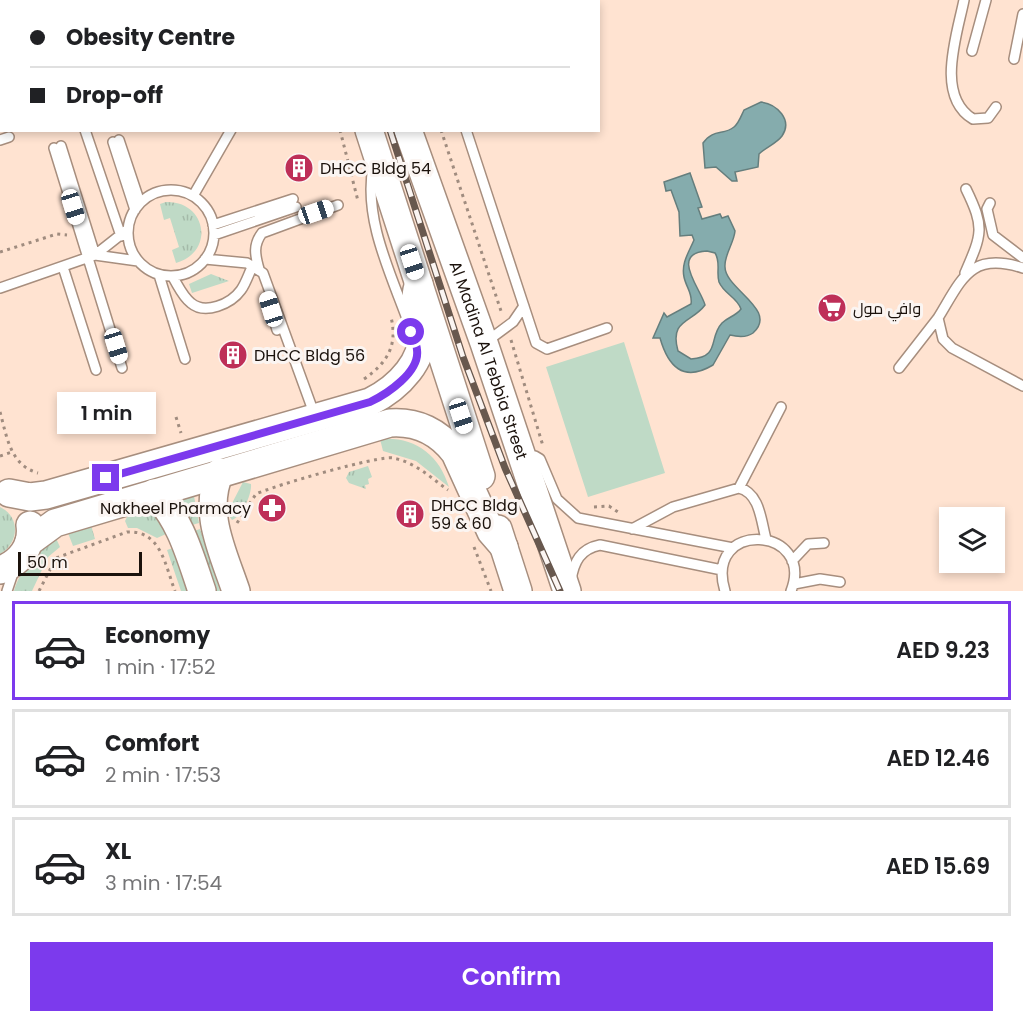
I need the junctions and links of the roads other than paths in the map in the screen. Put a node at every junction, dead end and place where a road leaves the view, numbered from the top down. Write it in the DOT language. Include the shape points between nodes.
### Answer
graph roads {
  1 [pos="964,0"];
  2 [pos="986,0"];
  3 [pos="1023,14"];
  4 [pos="972,51"];
  5 [pos="1014,59"];
  6 [pos="996,107"];
  7 [pos="86,132"];
  8 [pos="230,132"];
  9 [pos="409,132"];
  10 [pos="467,132"];
  11 [pos="116,141"];
  12 [pos="373,142"];
  13 [pos="966,189"];
  14 [pos="193,196"];
  15 [pos="990,203"];
  16 [pos="338,205"];
  17 [pos="137,206"];
  18 [pos="213,225"];
  19 [pos="124,232"];
  20 [pos="214,235"];
  21 [pos="92,257"];
  22 [pos="1023,258"];
  23 [pos="205,259"];
  24 [pos="138,261"];
  25 [pos="256,266"];
  26 [pos="63,267"];
  27 [pos="1023,268"];
  28 [pos="964,274"];
  29 [pos="159,275"];
  30 [pos="172,276"];
  31 [pos="419,284"];
  32 [pos="0,288"];
  33 [pos="524,306"];
  34 [pos="938,318"];
  35 [pos="607,328"];
  36 [pos="277,330"];
  37 [pos="484,343"];
  38 [pos="418,352"];
  39 [pos="185,358"];
  40 [pos="122,368"];
  41 [pos="899,368"];
  42 [pos="96,370"];
  43 [pos="1023,387"];
  44 [pos="782,407"];
  45 [pos="315,418"];
  46 [pos="532,452"];
  47 [pos="220,472"];
  48 [pos="740,488"];
  49 [pos="3,490"];
  50 [pos="154,493"];
  51 [pos="628,528"];
  52 [pos="766,539"];
  53 [pos="824,543"];
  54 [pos="504,547"];
  55 [pos="733,548"];
  56 [pos="15,558"];
  57 [pos="792,561"];
  58 [pos="722,570"];
  59 [pos="840,582"];
  60 [pos="793,588"];
  61 [pos="7,591"];
  62 [pos="202,591"];
  63 [pos="236,591"];
  64 [pos="518,591"];
  65 [pos="567,591"];
  66 [pos="725,591"];
  1 -- 6 [label="lane" via="952,78 959,108 981,120 988,118"];
  2 -- 4 [label="lane"];
  3 -- 5 [label="lane"];
  7 -- 19 [label="lane"];
  8 -- 14 [label="lane"];
  9 -- 37 [label="street, Al Madina Al Tebbia Street"];
  10 -- 33 [label="lane"];
  11 -- 17 [label="lane"];
  12 -- 31 [label="street"];
  12 -- 38 [label="lane" via="373,216"];
  13 -- 28 [label="lane" via="978,214 980,233"];
  14 -- 17 [label="lane" via="166,190 156,192"];
  14 -- 18 [label="lane" via="209,213"];
  15 -- 22 [label="lane" via="988,215 993,235"];
  16 -- 25 [label="lane" via="262,232 256,240"];
  17 -- 19 [label="lane"];
  18 -- 20 [label="lane"];
  18 -- 20 [label="lane" via="294,203"];
  19 -- 21 [label="lane"];
  19 -- 24 [label="lane"];
  20 -- 23 [label="lane"];
  21 -- 21 [label="lane" via="57,147 85,246"];
  21 -- 24 [label="lane"];
  21 -- 26 [label="lane"];
  21 -- 40 [label="lane"];
  23 -- 25 [label="lane"];
  23 -- 30 [label="lane" via="190,271"];
  24 -- 29 [label="lane"];
  25 -- 30 [label="lane" via="234,298 209,308 189,302"];
  25 -- 36 [label="lane"];
  25 -- 45 [label="lane" via="267,279"];
  26 -- 32 [label="lane"];
  26 -- 42 [label="lane"];
  27 -- 28 [label="lane" via="983,263"];
  28 -- 34 [label="lane"];
  29 -- 30 [label="lane"];
  29 -- 39 [label="lane"];
  31 -- 38 [label="street" via="416,295 423,335"];
  31 -- 54 [label="street"];
  33 -- 35 [label="lane" via="533,338 547,349"];
  33 -- 37 [label="lane" via="507,328"];
  34 -- 41 [label="lane"];
  34 -- 43 [label="lane" via="943,339 952,348"];
  37 -- 46 [label="street, Al Madina Al Tebbia Street"];
  38 -- 45 [label="street" via="408,373 387,394"];
  44 -- 48 [label="lane"];
  45 -- 49 [label="street" via="46,495 30,497"];
  46 -- 51 [label="lane" via="540,459 557,499 570,513 587,521"];
  46 -- 65 [label="street, Al Madina Al Tebbia Street"];
  47 -- 50 [label="street"];
  47 -- 54 [label="street" via="390,423 415,424 438,435 455,453 491,532"];
  47 -- 63 [label="street" via="212,495 213,521"];
  48 -- 51 [label="lane" via="673,507"];
  48 -- 52 [label="lane" via="755,499"];
  49 -- 56 [label="street" via="20,502 31,528"];
  50 -- 56 [label="street" via="55,523"];
  50 -- 62 [label="street" via="178,525"];
  51 -- 55 [label="lane"];
  52 -- 55 [label="lane" via="742,541"];
  52 -- 57 [label="lane" via="786,551"];
  53 -- 57 [label="lane" via="808,544"];
  54 -- 64 [label="street"];
  55 -- 58 [label="lane"];
  56 -- 61 [label="lane"];
  57 -- 60 [label="lane"];
  58 -- 65 [label="lane" via="600,545 579,557"];
  58 -- 66 [label="lane"];
  59 -- 60 [label="lane" via="820,579"];
}
